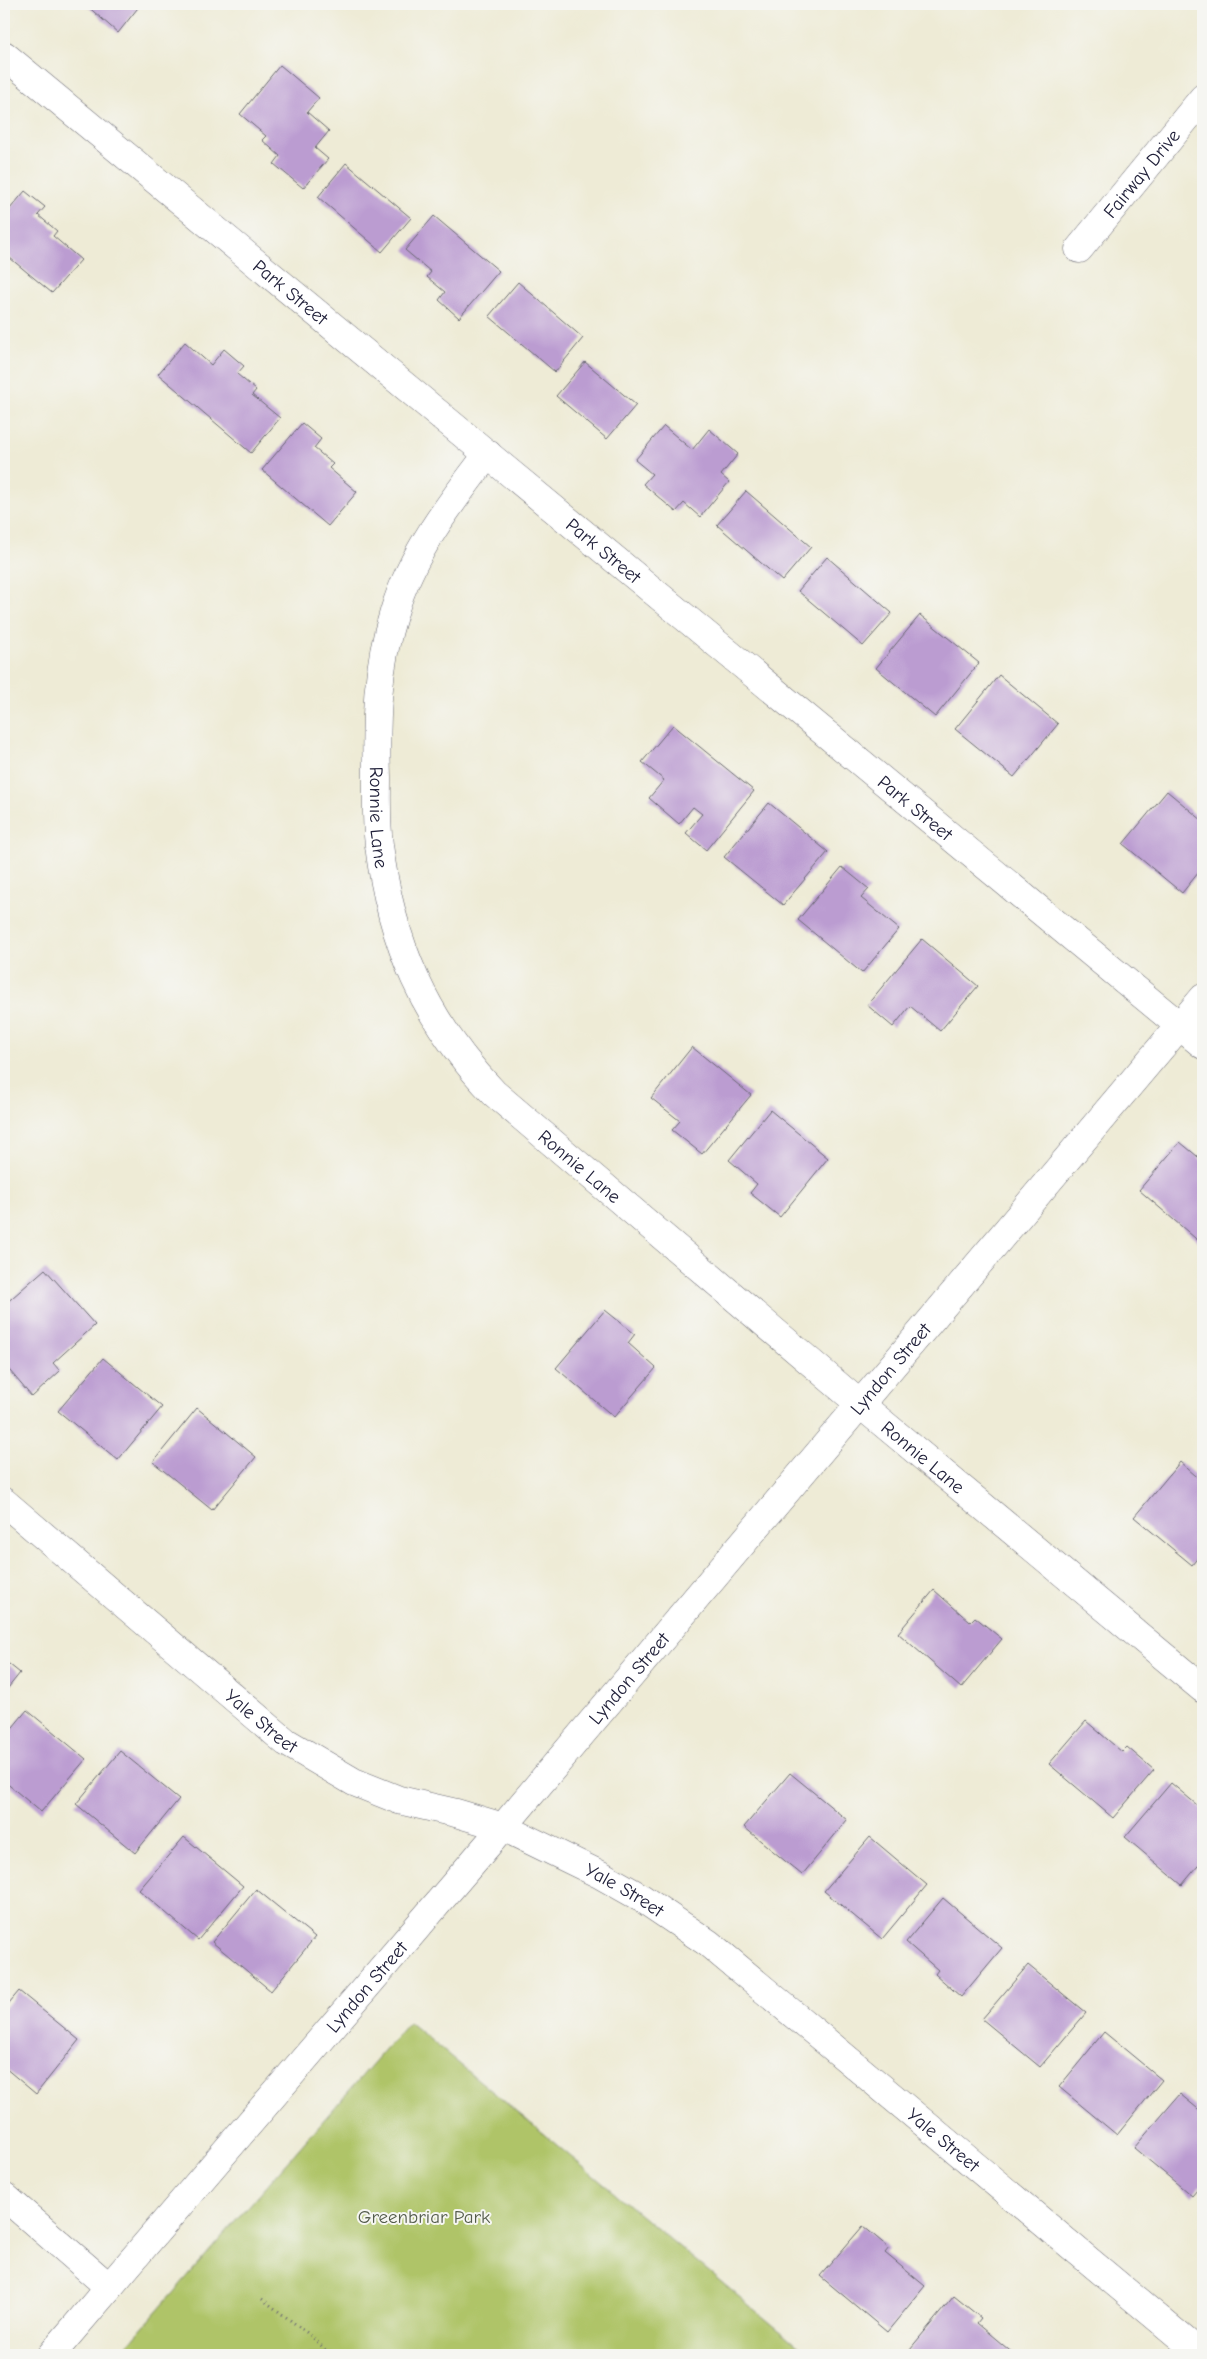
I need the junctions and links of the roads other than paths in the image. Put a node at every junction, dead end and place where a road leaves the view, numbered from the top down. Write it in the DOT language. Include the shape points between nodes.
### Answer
graph roads {
  1 [pos="4,55"];
  2 [pos="1203,98"];
  3 [pos="1079,249"];
  4 [pos="488,454"];
  5 [pos="1203,998"];
  6 [pos="1180,1026"];
  7 [pos="1203,1045"];
  8 [pos="861,1405"];
  9 [pos="4,1502"];
  10 [pos="1203,1689"];
  11 [pos="503,1827"];
  12 [pos="4,2196"];
  13 [pos="109,2287"];
  14 [pos="51,2355"];
  15 [pos="1202,2355"];
  1 -- 4 [label="street, Park Street"];
  2 -- 3 [label="street, Fairway Drive"];
  4 -- 6 [label="street, Park Street"];
  4 -- 8 [label="street, Ronnie Lane" via="419,551 394,611 382,660 375,724 378,843 387,896 406,961 448,1040 494,1093"];
  5 -- 6 [label="street, Lyndon Street"];
  6 -- 7 [label="street, Park Street"];
  6 -- 8 [label="street, Lyndon Street"];
  8 -- 10 [label="street, Ronnie Lane"];
  8 -- 11 [label="street, Lyndon Street"];
  9 -- 11 [label="street, Yale Street" via="286,1742 345,1777 398,1800"];
  11 -- 13 [label="street, Lyndon Street"];
  11 -- 15 [label="street, Yale Street" via="632,1892 708,1943"];
  12 -- 13 [label="street"];
  13 -- 14 [label="street, Lyndon Street"];
}
